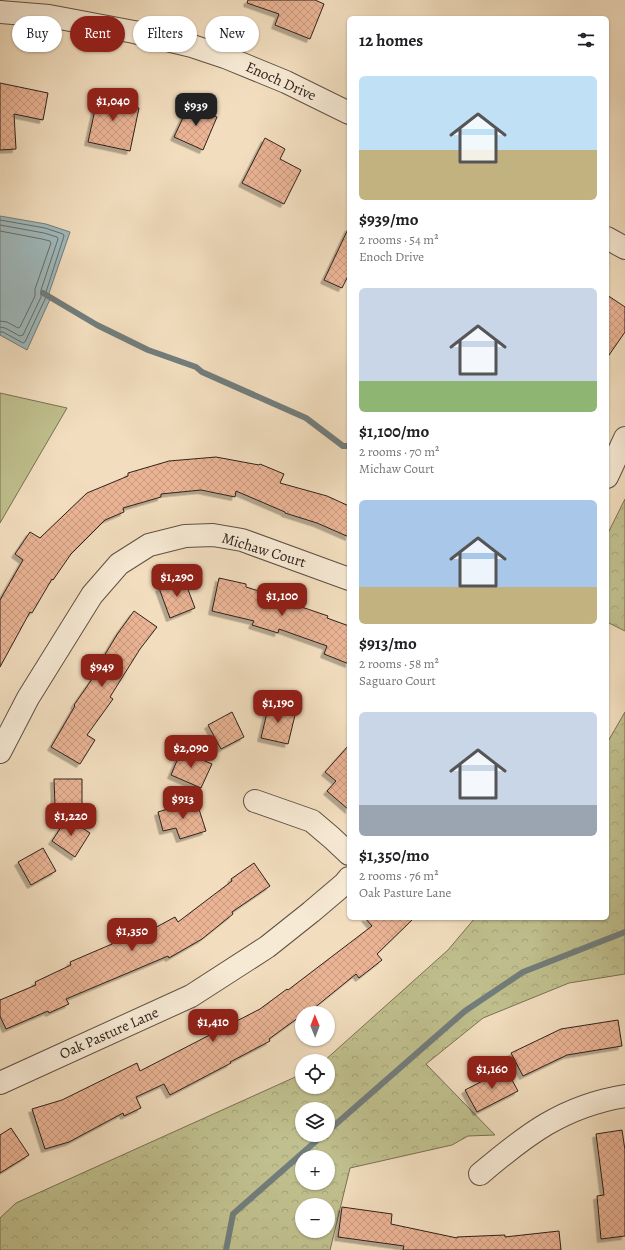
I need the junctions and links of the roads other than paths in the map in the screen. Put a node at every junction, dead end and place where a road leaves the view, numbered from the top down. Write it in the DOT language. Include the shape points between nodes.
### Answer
graph roads {
  1 [pos="0,12"];
  2 [pos="347,112"];
  3 [pos="609,239"];
  4 [pos="625,248"];
  5 [pos="625,438"];
  6 [pos="609,473"];
  7 [pos="347,578"];
  8 [pos="0,752"];
  9 [pos="255,801"];
  10 [pos="347,852"];
  11 [pos="347,880"];
  12 [pos="0,1083"];
  13 [pos="625,1096"];
  14 [pos="480,1174"];
  1 -- 2 [label="street, Enoch Drive" via="49,16 192,46 286,82"];
  3 -- 4 [label="street"];
  5 -- 6 [label="street"];
  7 -- 8 [label="street, Michaw Court" via="242,540 213,535 185,536 149,545 119,564 92,595 28,698"];
  9 -- 10 [label="street" via="312,821"];
  11 -- 12 [label="street, Oak Pasture Lane" via="267,947 191,996"];
  13 -- 14 [label="street" via="602,1100 548,1122"];
}
